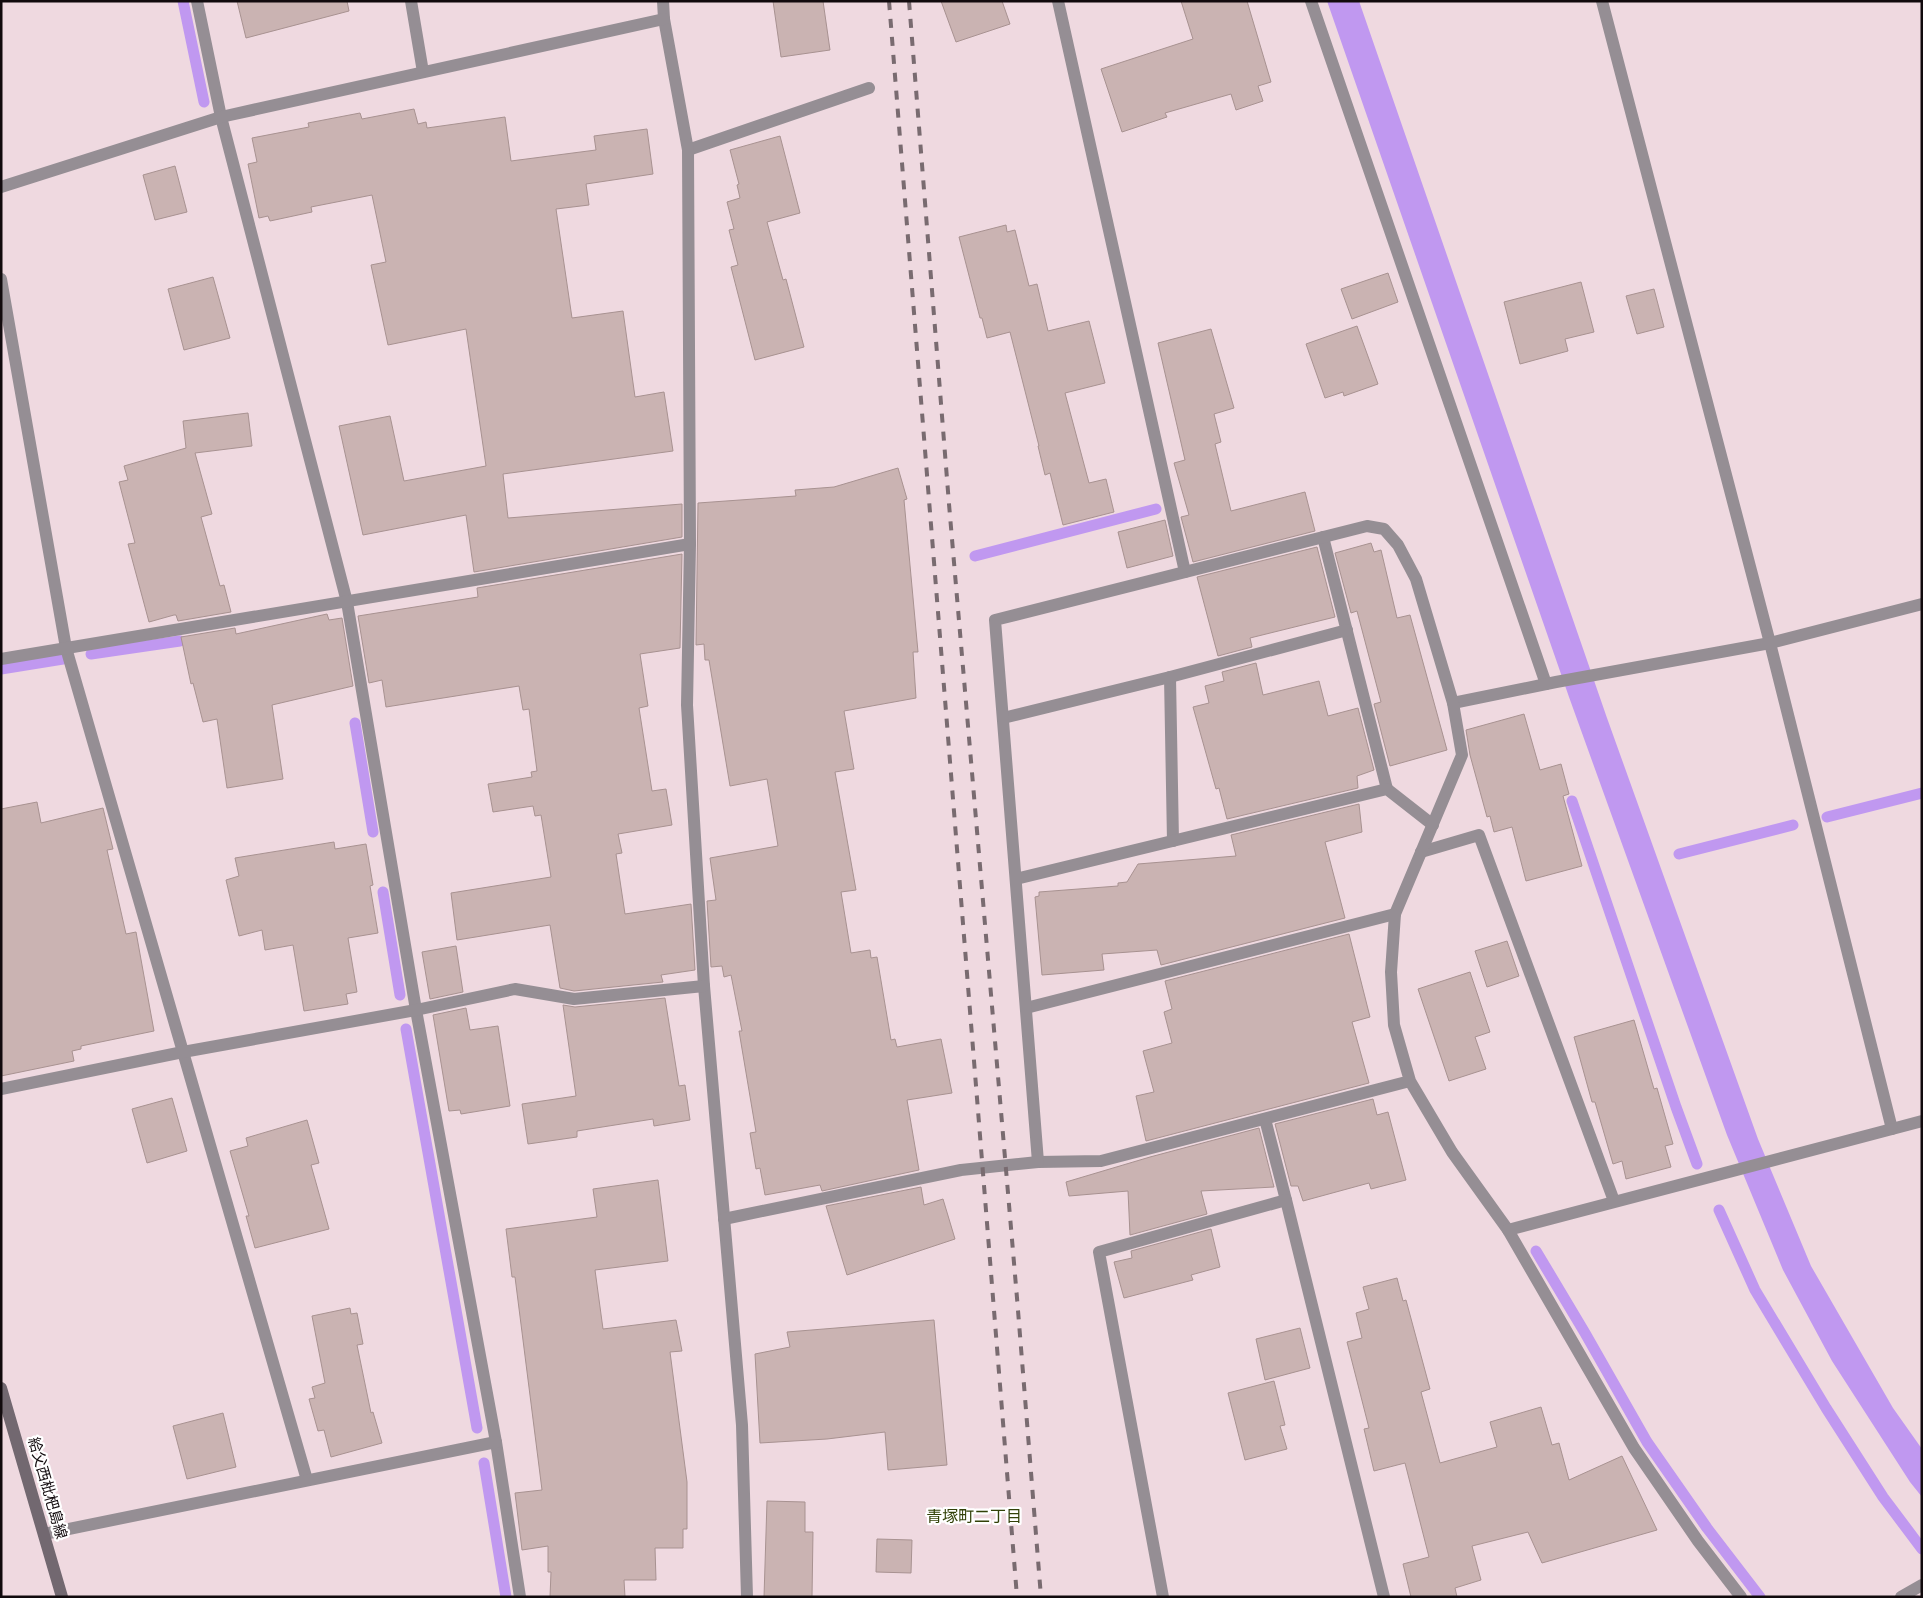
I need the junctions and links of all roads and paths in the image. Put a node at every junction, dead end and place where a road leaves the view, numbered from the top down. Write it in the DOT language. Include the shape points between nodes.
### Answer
graph roads {
  1 [pos="197,1"];
  2 [pos="411,1"];
  3 [pos="662,1"];
  4 [pos="1058,1"];
  5 [pos="1311,1"];
  6 [pos="1602,1"];
  7 [pos="664,19"];
  8 [pos="423,72"];
  9 [pos="869,88"];
  10 [pos="221,117"];
  11 [pos="688,150"];
  12 [pos="1,187"];
  13 [pos="1,279"];
  14 [pos="1323,537"];
  15 [pos="690,544"];
  16 [pos="1185,572"];
  17 [pos="347,602"];
  18 [pos="1922,604"];
  19 [pos="1347,630"];
  20 [pos="1770,643"];
  21 [pos="66,648"];
  22 [pos="1,659"];
  23 [pos="1170,677"];
  24 [pos="1551,683"];
  25 [pos="1453,703"];
  26 [pos="1003,718"];
  27 [pos="1387,789"];
  28 [pos="1432,825"];
  29 [pos="1173,841"];
  30 [pos="1421,852"];
  31 [pos="1016,879"];
  32 [pos="1395,914"];
  33 [pos="704,986"];
  34 [pos="1026,1008"];
  35 [pos="416,1010"];
  36 [pos="183,1052"];
  37 [pos="1410,1081"];
  38 [pos="1,1089"];
  39 [pos="1265,1119"];
  40 [pos="1922,1121"];
  41 [pos="1892,1129"];
  42 [pos="1038,1162"];
  43 [pos="1286,1200"];
  44 [pos="1614,1201"];
  45 [pos="724,1218"];
  46 [pos="1508,1230"];
  47 [pos="1,1388"];
  48 [pos="496,1442"];
  49 [pos="307,1480"];
  50 [pos="44,1534"];
  51 [pos="1922,1585"];
  52 [pos="62,1597"];
  53 [pos="520,1597"];
  54 [pos="748,1597"];
  55 [pos="1163,1597"];
  56 [pos="1384,1597"];
  57 [pos="1741,1597"];
  58 [pos="1901,1597"];
  1 -- 10 [label="street"];
  2 -- 8 [label="street"];
  3 -- 7 [label="street"];
  4 -- 16 [label="street"];
  5 -- 24 [label="street"];
  6 -- 20 [label="street"];
  7 -- 8 [label="street"];
  7 -- 11 [label="street"];
  8 -- 10 [label="street"];
  9 -- 11 [label="street"];
  10 -- 12 [label="street"];
  10 -- 17 [label="street"];
  11 -- 15 [label="street"];
  13 -- 21 [label="street"];
  14 -- 16 [label="street"];
  14 -- 19 [label="street"];
  14 -- 25 [label="street" via="1367,526 1384,529 1398,545 1416,579"];
  15 -- 17 [label="street"];
  15 -- 33 [label="street" via="687,705"];
  16 -- 26 [label="street" via="995,620"];
  17 -- 21 [label="street"];
  17 -- 35 [label="street"];
  18 -- 20 [label="street"];
  19 -- 23 [label="street"];
  19 -- 27 [label="street"];
  20 -- 24 [label="street"];
  20 -- 41 [label="street"];
  21 -- 22 [label="street"];
  21 -- 36 [label="street"];
  23 -- 26 [label="street"];
  23 -- 29 [label="street"];
  24 -- 25 [label="street"];
  25 -- 28 [label="street" via="1462,755"];
  26 -- 31 [label="street"];
  27 -- 28 [label="street"];
  27 -- 29 [label="street"];
  28 -- 30 [label="street"];
  29 -- 31 [label="street"];
  30 -- 32 [label="street"];
  30 -- 44 [label="street" via="1479,834"];
  31 -- 34 [label="street"];
  32 -- 34 [label="street"];
  32 -- 37 [label="street" via="1391,972 1394,1025"];
  33 -- 35 [label="street" via="574,999 515,989"];
  33 -- 45 [label="street"];
  34 -- 42 [label="street"];
  35 -- 36 [label="street"];
  35 -- 48 [label="street"];
  36 -- 38 [label="street"];
  36 -- 49 [label="street"];
  37 -- 39 [label="street"];
  37 -- 46 [label="street" via="1452,1152"];
  39 -- 42 [label="street" via="1101,1161"];
  39 -- 43 [label="street"];
  40 -- 41 [label="street"];
  41 -- 44 [label="street"];
  42 -- 45 [label="street" via="961,1170"];
  43 -- 55 [label="street" via="1099,1252"];
  43 -- 56 [label="street"];
  44 -- 46 [label="street"];
  45 -- 54 [label="street" via="742,1425"];
  46 -- 57 [label="street" via="1634,1448"];
  47 -- 50 [label="main road, 給父西枇杷島線"];
  48 -- 49 [label="street"];
  48 -- 53 [label="street"];
  49 -- 50 [label="street"];
  50 -- 52 [label="main road, 給父西枇杷島線"];
  51 -- 58 [label="street"];
}
